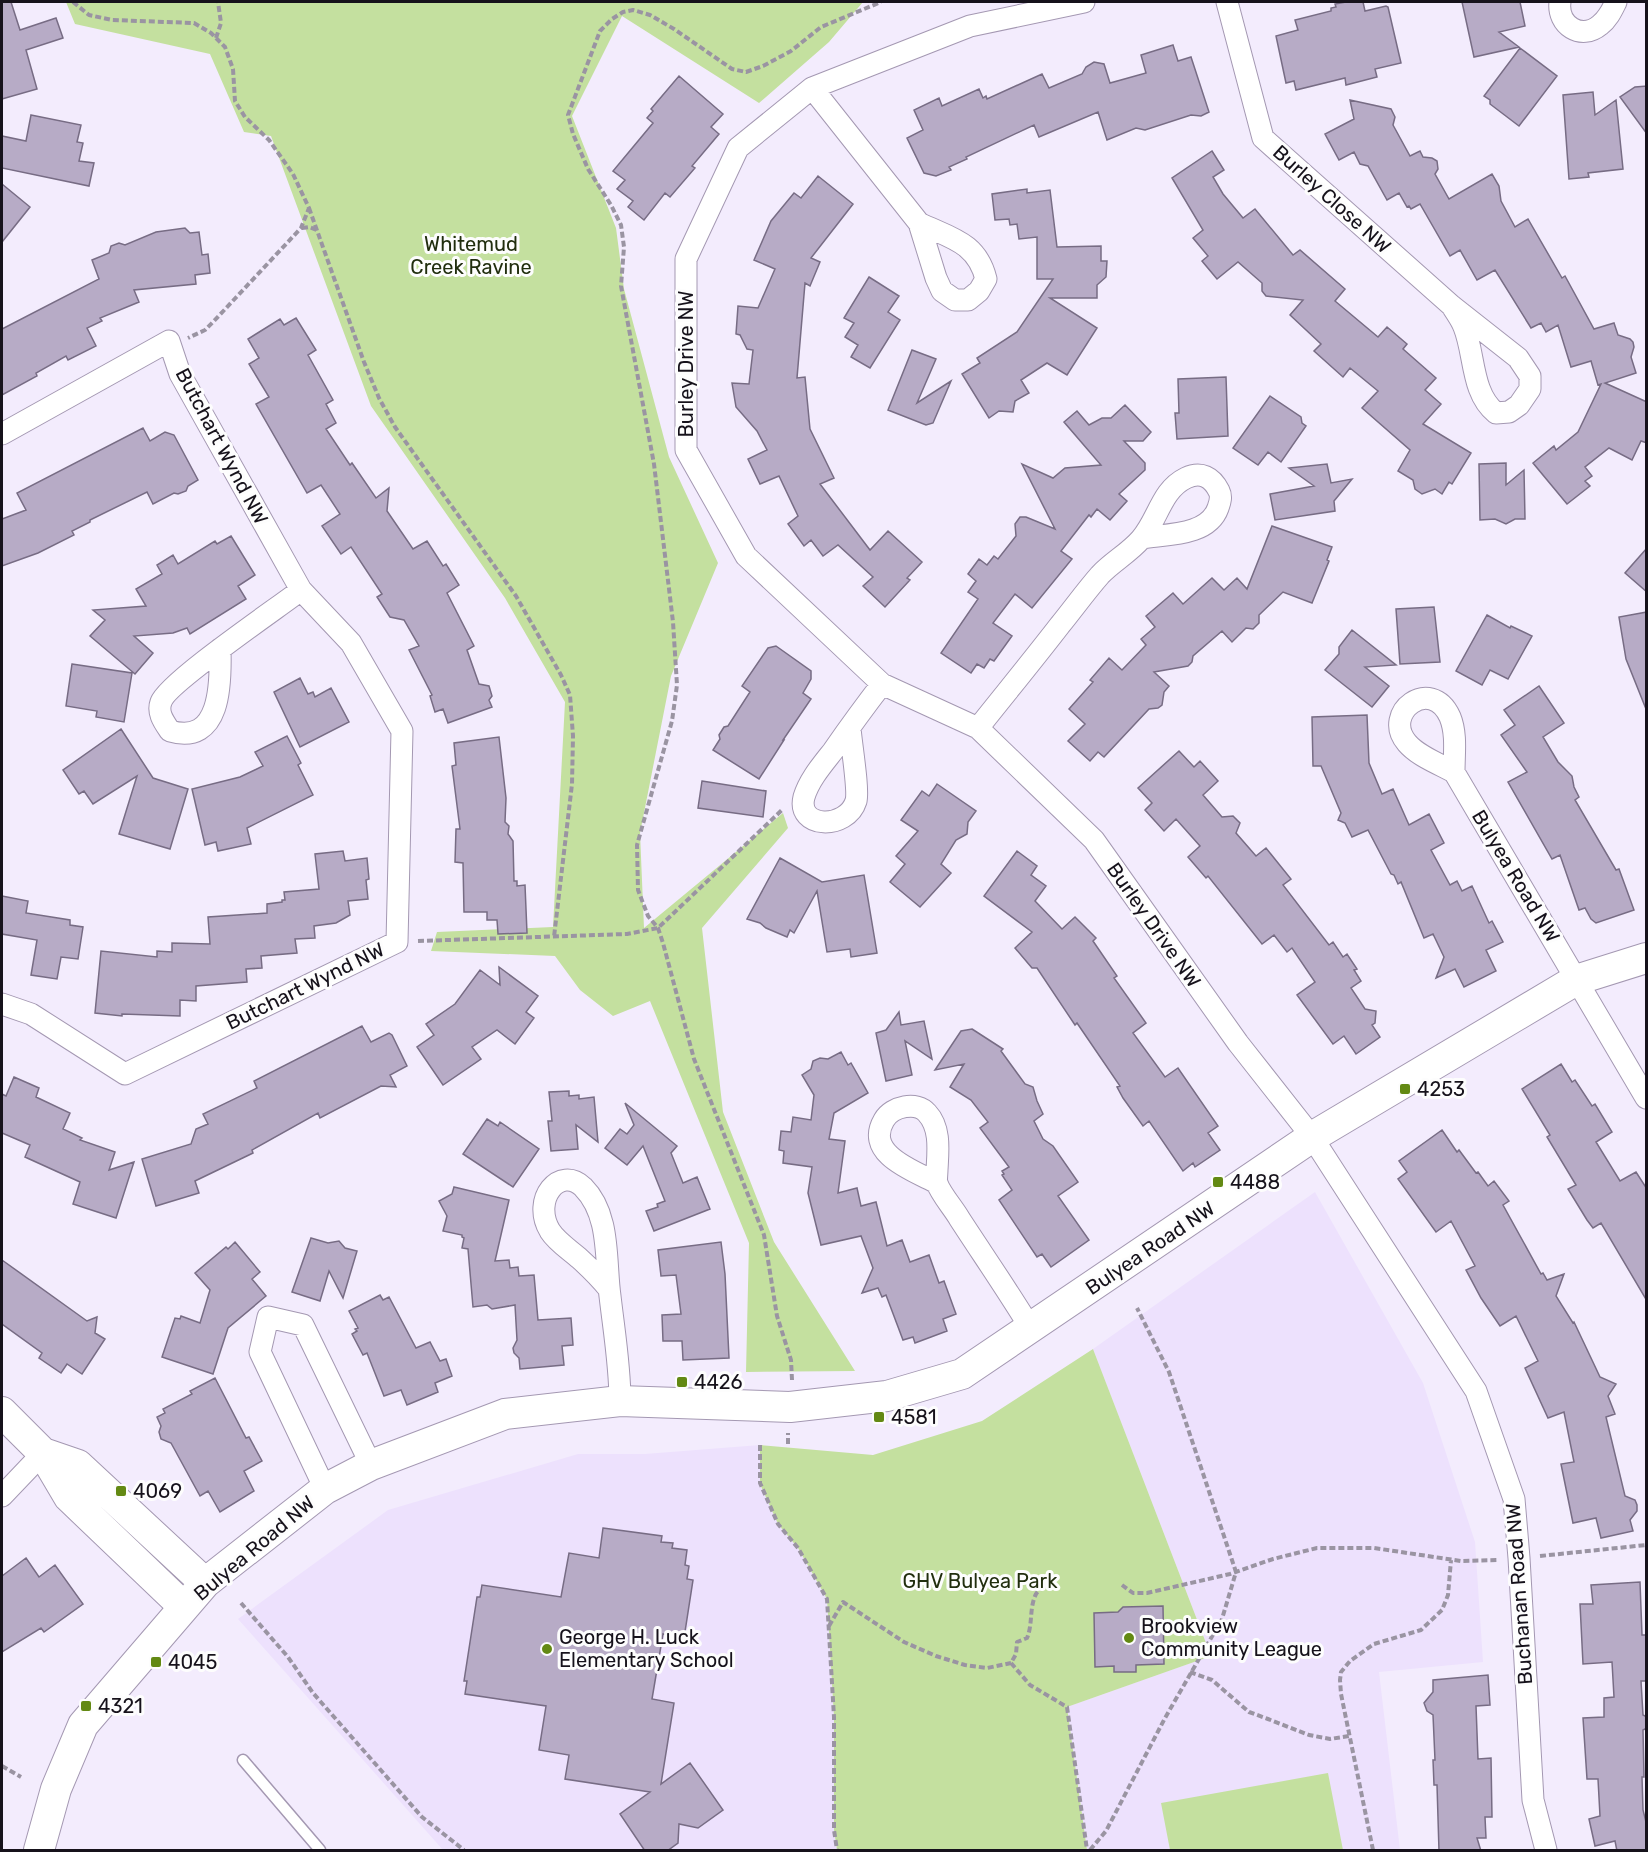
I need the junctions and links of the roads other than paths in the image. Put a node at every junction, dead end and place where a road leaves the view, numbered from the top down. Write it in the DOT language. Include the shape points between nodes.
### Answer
graph roads {
  1 [pos="1084,2"];
  2 [pos="1227,2"];
  3 [pos="1560,2"];
  4 [pos="1616,2"];
  5 [pos="812,88"];
  6 [pos="919,223"];
  7 [pos="1452,306"];
  8 [pos="2,434"];
  9 [pos="1142,538"];
  10 [pos="301,590"];
  11 [pos="220,650"];
  12 [pos="882,684"];
  13 [pos="850,728"];
  14 [pos="978,728"];
  15 [pos="1454,772"];
  16 [pos="1647,958"];
  17 [pos="1576,980"];
  18 [pos="2,1004"];
  19 [pos="1647,1098"];
  20 [pos="1312,1137"];
  21 [pos="937,1184"];
  22 [pos="609,1289"];
  23 [pos="1031,1329"];
  24 [pos="620,1401"];
  25 [pos="2,1413"];
  26 [pos="43,1453"];
  27 [pos="371,1466"];
  28 [pos="325,1489"];
  29 [pos="2,1496"];
  30 [pos="205,1583"];
  31 [pos="184,1607"];
  32 [pos="243,1760"];
  33 [pos="39,1851"];
  34 [pos="320,1851"];
  35 [pos="1546,1851"];
  1 -- 5 [label="street, Burley Drive NW" via="970,26"];
  2 -- 7 [label="street, Burley Close NW" via="1263,138"];
  3 -- 4 [label="street" via="1561,16 1567,25 1588,32 1599,27"];
  5 -- 6 [label="street"];
  5 -- 12 [label="street, Burley Drive NW" via="738,148 686,259 686,450 746,556"];
  7 -- 7 [label="street, Burley Close NW" via="1464,327 1487,406 1496,413 1509,412 1520,405 1530,389 1530,376 1518,358"];
  8 -- 10 [label="street, Butchart Wynd NW" via="169,341 180,374"];
  9 -- 14 [label="street" via="1101,574"];
  10 -- 11 [label="street"];
  10 -- 18 [label="street, Butchart Wynd NW" via="351,643 402,731 397,942 125,1074 31,1014"];
  12 -- 13 [label="street"];
  12 -- 14 [label="street, Burley Drive NW"];
  13 -- 13 [label="street" via="856,801 847,814 833,822 818,822 807,814 803,801 808,785"];
  14 -- 20 [label="street, Burley Drive NW" via="1094,840 1238,1043"];
  15 -- 17 [label="street, Bulyea Road NW"];
  16 -- 17 [label="street, Bulyea Road NW"];
  17 -- 19 [label="street, Bulyea Road NW"];
  17 -- 20 [label="street, Bulyea Road NW"];
  20 -- 23 [label="street, Bulyea Road NW"];
  20 -- 35 [label="street, Buchanan Road NW" via="1476,1392 1514,1499 1533,1800"];
  21 -- 23 [label="street"];
  22 -- 22 [label="street" via="606,1243 591,1196 579,1183 566,1181 551,1186 544,1197 542,1212 550,1231"];
  22 -- 24 [label="street"];
  23 -- 24 [label="street, Bulyea Road NW" via="962,1374 887,1396 790,1407"];
  24 -- 27 [label="street, Bulyea Road NW" via="505,1414"];
  25 -- 26 [label="street"];
  26 -- 29 [label="street"];
  26 -- 30 [label="street" via="78,1465"];
  26 -- 31 [label="street" via="69,1497"];
  27 -- 28 [label="street, Bulyea Road NW"];
  27 -- 28 [label="street, Bulyea Road NW" via="303,1325 268,1317 260,1352"];
  28 -- 30 [label="street, Bulyea Road NW"];
  30 -- 31 [label="street, Bulyea Road NW"];
  31 -- 33 [label="street, Bulyea Road NW" via="83,1725 56,1789"];
  32 -- 34 [label="lane"];
}
